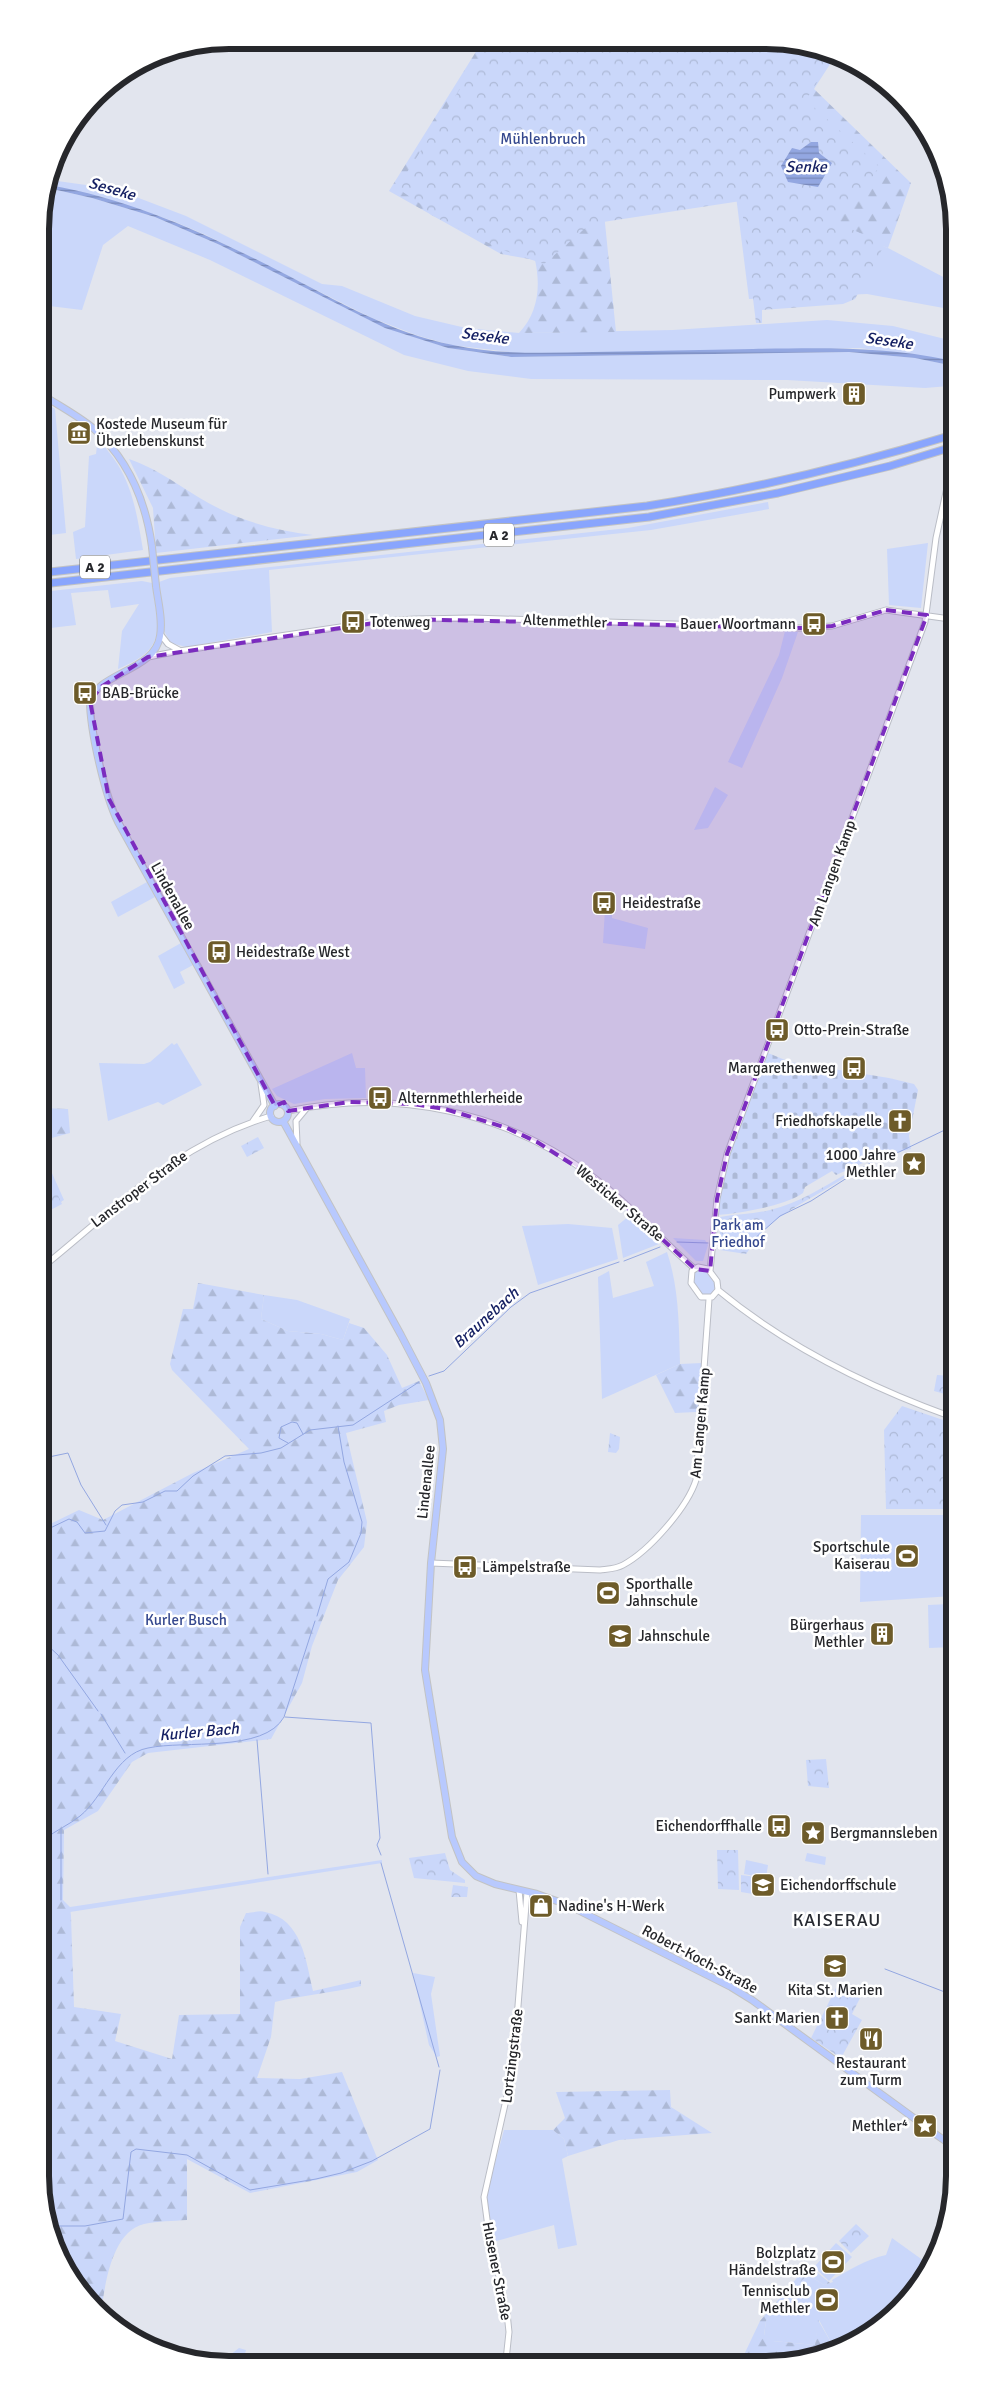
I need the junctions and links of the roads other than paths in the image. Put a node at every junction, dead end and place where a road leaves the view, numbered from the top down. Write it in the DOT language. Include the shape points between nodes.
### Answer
graph roads {
  1 [pos="49,399"];
  2 [pos="946,437"];
  3 [pos="946,449"];
  4 [pos="946,492"];
  5 [pos="49,572"];
  6 [pos="49,583"];
  7 [pos="927,614"];
  8 [pos="946,618"];
  9 [pos="161,635"];
  10 [pos="179,651"];
  11 [pos="148,657"];
  12 [pos="261,1083"];
  13 [pos="275,1106"];
  14 [pos="309,1107"];
  15 [pos="288,1111"];
  16 [pos="271,1116"];
  17 [pos="252,1121"];
  18 [pos="283,1121"];
  19 [pos="297,1146"];
  20 [pos="49,1262"];
  21 [pos="695,1269"];
  22 [pos="710,1271"];
  23 [pos="718,1290"];
  24 [pos="709,1299"];
  25 [pos="946,1415"];
  26 [pos="431,1563"];
  27 [pos="456,1851"];
  28 [pos="519,1890"];
  29 [pos="527,1892"];
  30 [pos="523,1927"];
  31 [pos="918,2121"];
  32 [pos="931,2131"];
  33 [pos="946,2141"];
  34 [pos="489,2182"];
  35 [pos="506,2356"];
  1 -- 9 [label="main road, bridge" via="92,427 120,458 133,480 146,513"];
  2 -- 5 [label="highway, A 2" via="835,468 655,504"];
  3 -- 6 [label="highway, A 2" via="778,493 649,517"];
  4 -- 7 [label="street, Am Langen Kamp" via="936,538"];
  7 -- 8 [label="street, Altenmethler"];
  7 -- 10 [label="street, Altenmethler" via="886,610 832,626 801,628 473,618 402,619"];
  7 -- 22 [label="street, Am Langen Kamp" via="727,1154 717,1199"];
  9 -- 10 [label="street"];
  9 -- 11 [label="main road"];
  10 -- 11 [label="street, Altenmethler"];
  11 -- 12 [label="main road, Lindenallee" via="93,694 90,701 103,777 113,812"];
  12 -- 13 [label="main road, Lindenallee"];
  12 -- 17 [label="street, Lindenallee" via="264,1105"];
  13 -- 15 [label="main road" via="283,1105"];
  13 -- 16 [label="main road"];
  14 -- 15 [label="street, Westicker Straße"];
  14 -- 19 [label="street" via="300,1113 296,1121"];
  14 -- 21 [label="street, Westicker Straße" via="356,1102 412,1104 445,1109 508,1128 537,1142 597,1180"];
  15 -- 18 [label="main road"];
  16 -- 17 [label="street, Lanstroper Straße"];
  16 -- 18 [label="main road" via="278,1122"];
  17 -- 20 [label="street, Lanstroper Straße" via="220,1134 163,1168"];
  18 -- 19 [label="main road, Lindenallee"];
  19 -- 26 [label="main road, Lindenallee" via="401,1335 438,1413 443,1449"];
  21 -- 22 [label="street" via="702,1267"];
  21 -- 24 [label="street" via="691,1283 698,1295"];
  22 -- 23 [label="street" via="717,1281"];
  23 -- 24 [label="street"];
  23 -- 25 [label="street" via="768,1327 814,1354 887,1392"];
  24 -- 26 [label="street, Am Langen Kamp" via="696,1480 688,1498 642,1551 621,1566 600,1570"];
  26 -- 27 [label="main road, Lindenallee" via="425,1670"];
  27 -- 28 [label="main road, Robert-Koch-Straße" via="476,1876"];
  28 -- 29 [label="main road, Robert-Koch-Straße"];
  28 -- 30 [label="street, Lortzingstraße"];
  29 -- 30 [label="street, Lortzingstraße"];
  29 -- 31 [label="main road, Robert-Koch-Straße" via="590,1915 742,1994"];
  30 -- 34 [label="street, Lortzingstraße" via="513,2069"];
  31 -- 32 [label="main road" via="920,2132"];
  31 -- 32 [label="main road" via="930,2120 933,2124"];
  32 -- 33 [label="main road"];
  34 -- 35 [label="street, Husener Straße" via="484,2197 509,2332"];
}
